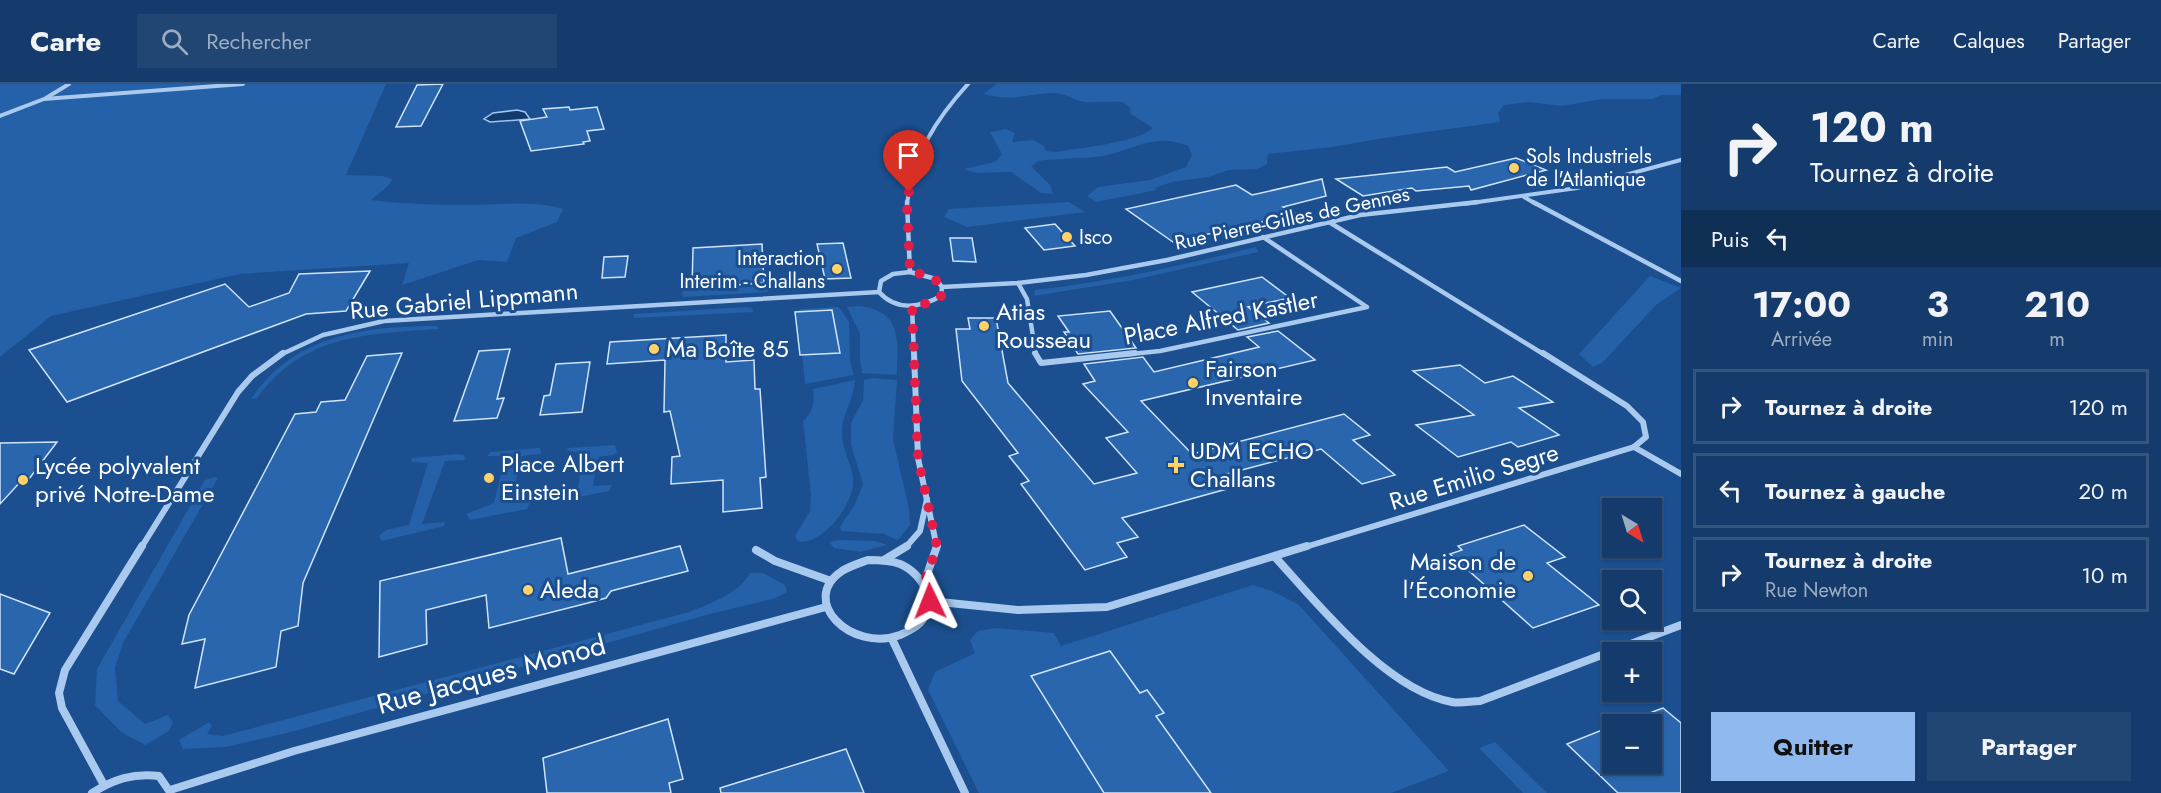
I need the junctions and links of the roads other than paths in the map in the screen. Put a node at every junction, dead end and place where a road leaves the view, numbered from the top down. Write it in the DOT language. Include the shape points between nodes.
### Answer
graph roads {
  1 [pos="69,84"];
  2 [pos="243,84"];
  3 [pos="968,84"];
  4 [pos="44,99"];
  5 [pos="0,116"];
  6 [pos="1681,160"];
  7 [pos="1524,197"];
  8 [pos="1329,222"];
  9 [pos="1263,237"];
  10 [pos="910,272"];
  11 [pos="1681,281"];
  12 [pos="1018,283"];
  13 [pos="942,286"];
  14 [pos="879,292"];
  15 [pos="912,306"];
  16 [pos="1634,447"];
  17 [pos="1681,474"];
  18 [pos="927,495"];
  19 [pos="756,550"];
  20 [pos="1275,557"];
  21 [pos="884,560"];
  22 [pos="831,581"];
  23 [pos="924,583"];
  24 [pos="930,601"];
  25 [pos="826,607"];
  26 [pos="1681,625"];
  27 [pos="892,639"];
  28 [pos="104,785"];
  29 [pos="170,791"];
  30 [pos="92,793"];
  31 [pos="965,793"];
  1 -- 4 [label="street"];
  2 -- 4 [label="street"];
  3 -- 10 [label="street" via="944,112 922,148 911,180 907,204"];
  4 -- 5 [label="street"];
  6 -- 7 [label="street, Rue Pierre-Gilles de Gennes" via="1577,188"];
  7 -- 8 [label="street, Rue Pierre-Gilles de Gennes" via="1389,211"];
  7 -- 11 [label="street"];
  8 -- 9 [label="street, Rue Pierre-Gilles de Gennes"];
  8 -- 16 [label="street" via="1623,403 1647,430 1643,442"];
  9 -- 12 [label="street, Rue Pierre-Gilles de Gennes" via="1135,266"];
  9 -- 12 [label="street, Place Alfred Kastler" via="1367,307 1160,351 1041,363 1036,357 1027,299"];
  10 -- 13 [label="street" via="936,279"];
  10 -- 14 [label="street" via="892,274 881,281"];
  12 -- 13 [label="street, Rue Pierre-Gilles de Gennes"];
  13 -- 15 [label="street" via="941,296 930,303"];
  14 -- 15 [label="street" via="896,304"];
  14 -- 28 [label="street, Rue Gabriel Lippmann" via="358,324 310,339 265,363 238,392 65,670 59,693 62,708"];
  15 -- 18 [label="street" via="918,458"];
  16 -- 17 [label="street"];
  16 -- 20 [label="street, Rue Emilio Segre"];
  18 -- 21 [label="street" via="918,538"];
  18 -- 23 [label="street" via="937,547"];
  19 -- 22 [label="street"];
  20 -- 24 [label="street, Rue Emilio Segre" via="1107,607 1035,612 977,609"];
  20 -- 26 [label="street" via="1377,662 1409,685 1453,702 1480,701"];
  21 -- 22 [label="street" via="853,564"];
  21 -- 23 [label="street" via="914,572"];
  22 -- 25 [label="street"];
  23 -- 24 [label="street"];
  24 -- 27 [label="street" via="923,621"];
  25 -- 27 [label="street" via="834,622 850,634 870,640"];
  25 -- 29 [label="street, Rue Jacques Monod" via="294,751"];
  27 -- 31 [label="street"];
  28 -- 29 [label="street" via="137,773 159,776"];
  28 -- 30 [label="street"];
}
